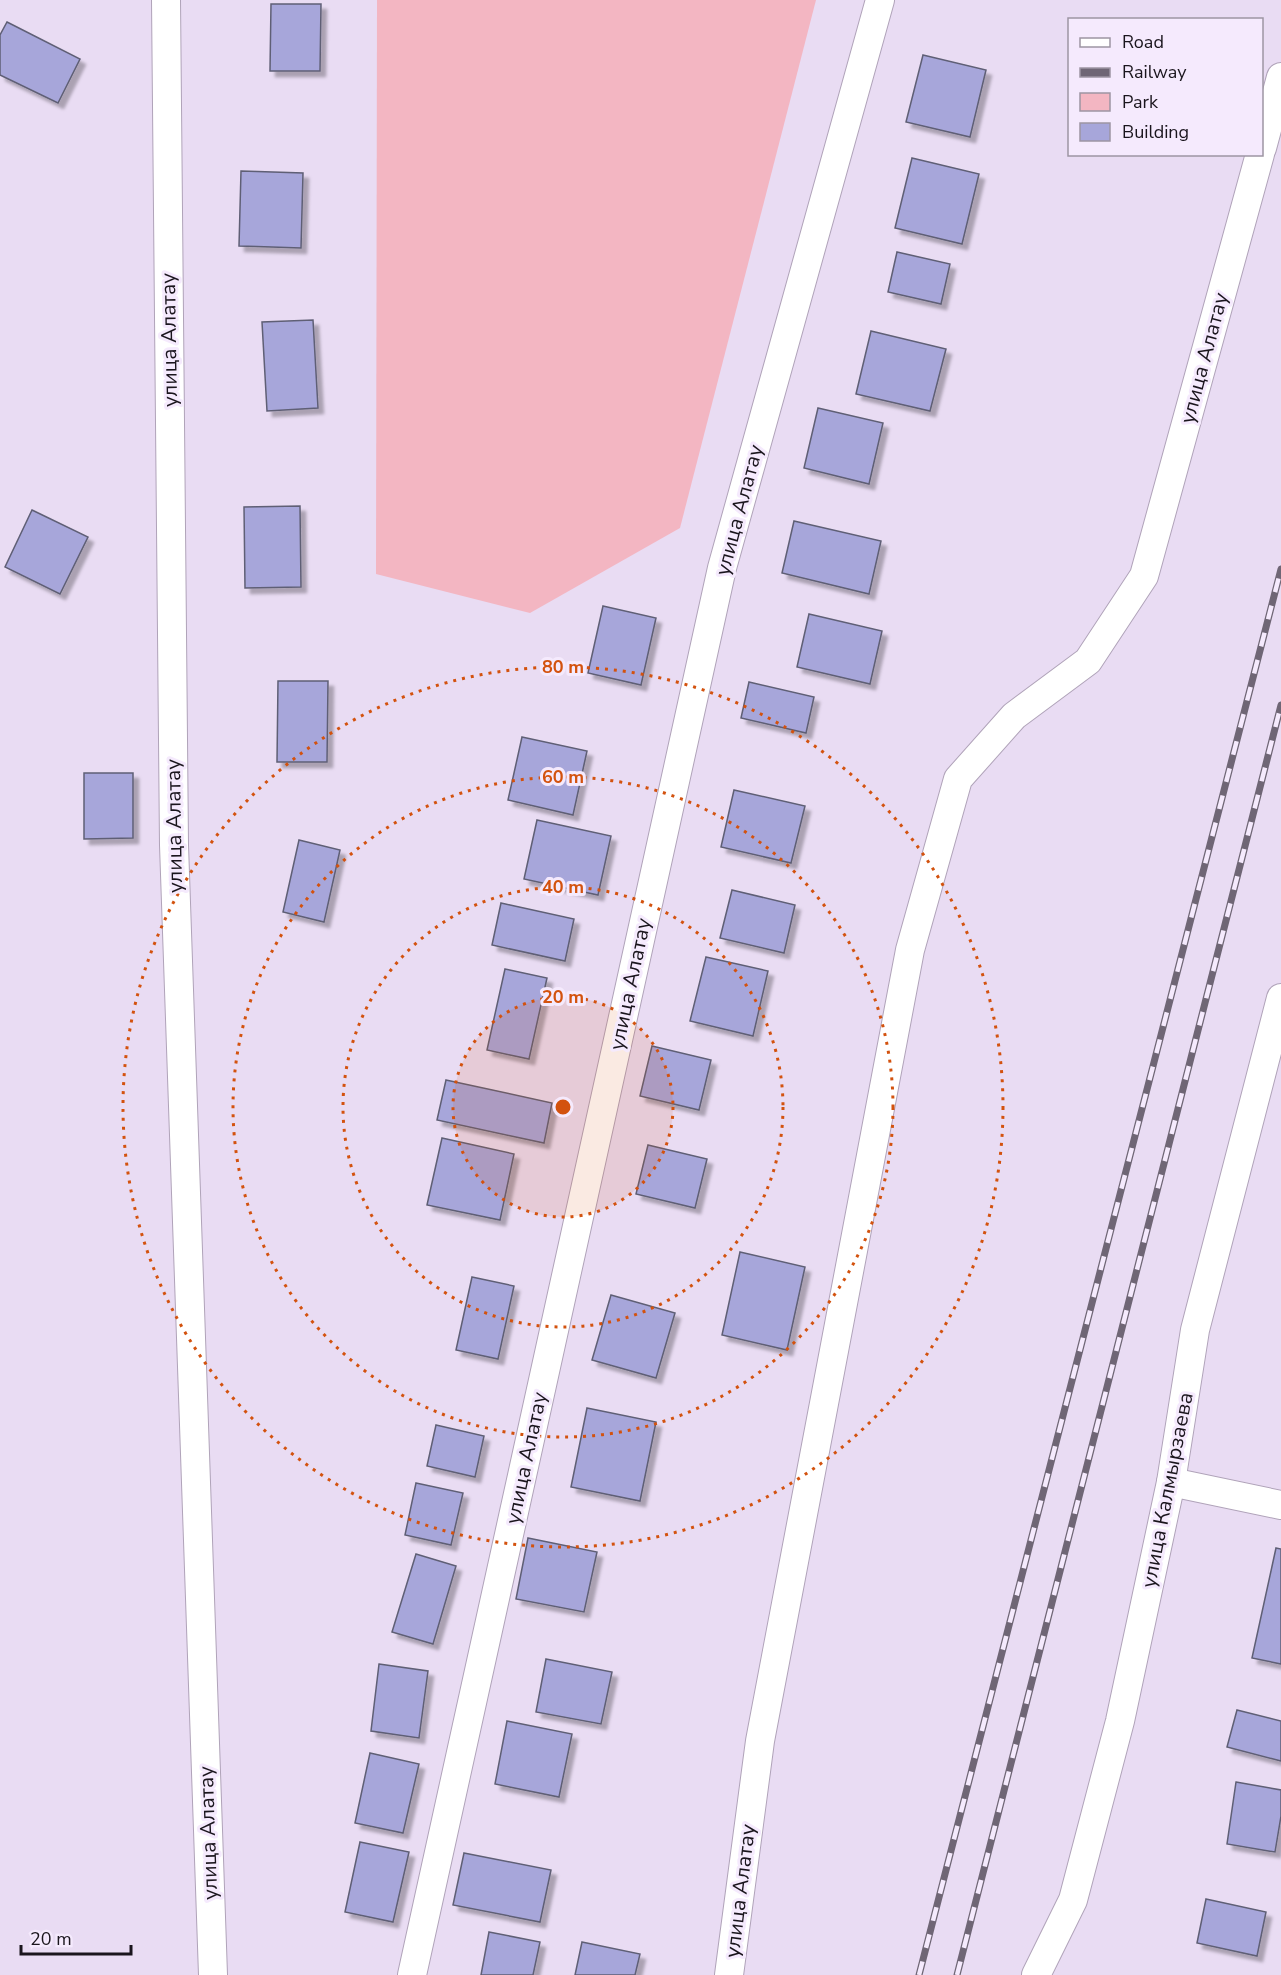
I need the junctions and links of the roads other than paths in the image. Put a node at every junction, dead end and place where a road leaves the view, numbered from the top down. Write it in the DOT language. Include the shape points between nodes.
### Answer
graph roads {
  1 [pos="166,0"];
  2 [pos="880,0"];
  3 [pos="1281,77"];
  4 [pos="1263,144"];
  5 [pos="1259,156"];
  6 [pos="1281,998"];
  7 [pos="1274,1055"];
  8 [pos="1171,1482"];
  9 [pos="1281,1505"];
  10 [pos="213,1975"];
  11 [pos="412,1975"];
  12 [pos="729,1975"];
  13 [pos="1036,1975"];
  1 -- 10 [label="street, улица Алатау" via="174,845"];
  2 -- 11 [label="street, улица Алатау" via="722,568"];
  3 -- 4 [label="street"];
  5 -- 12 [label="street, улица Алатау" via="1144,576 1088,661 1014,716 958,779 908,962 760,1740"];
  6 -- 7 [label="street, улица Калмырзаева"];
  7 -- 8 [label="street, улица Калмырзаева" via="1195,1330"];
  8 -- 9 [label="street"];
  8 -- 13 [label="street, улица Калмырзаева" via="1120,1721 1073,1900"];
}
